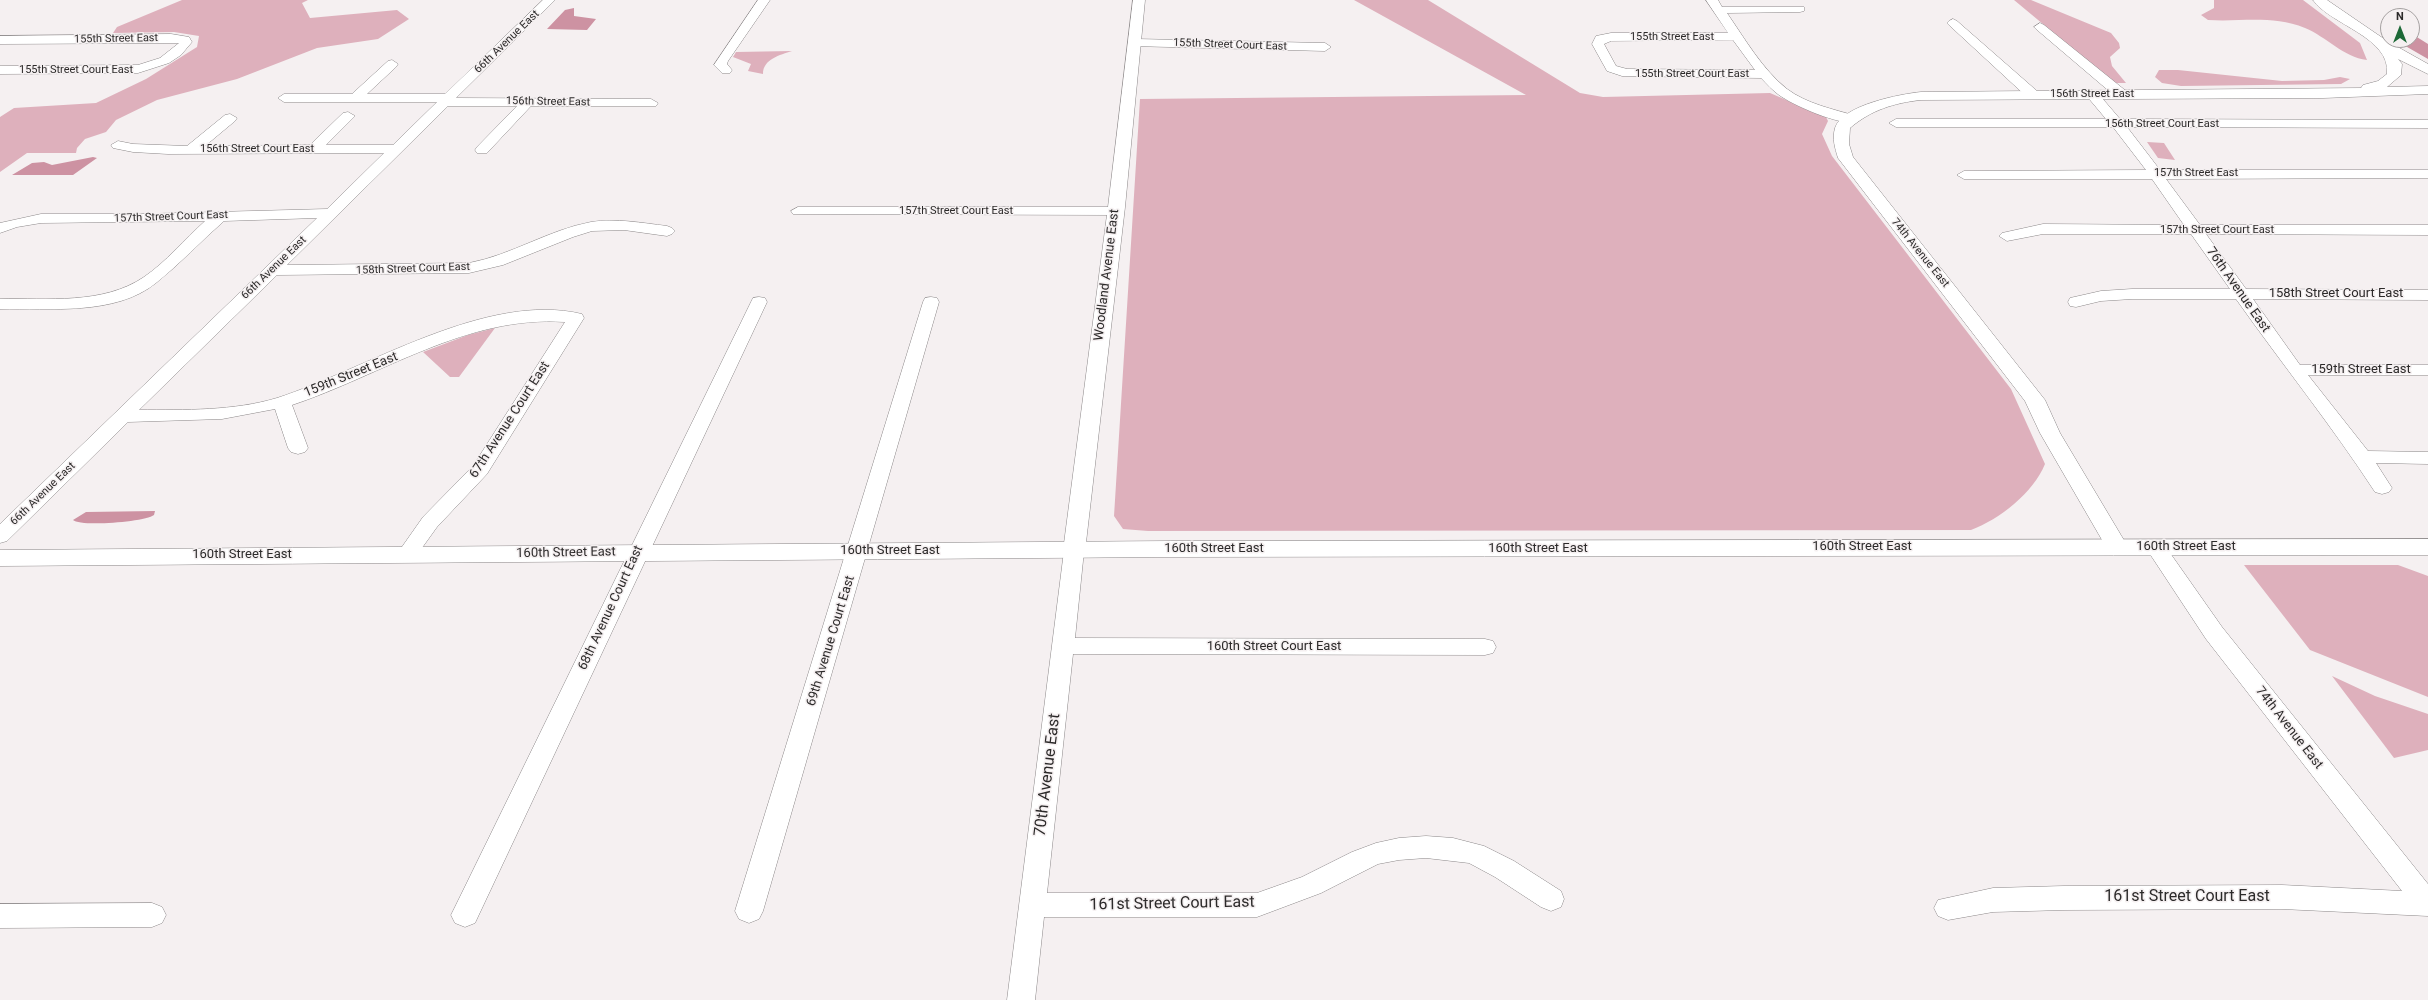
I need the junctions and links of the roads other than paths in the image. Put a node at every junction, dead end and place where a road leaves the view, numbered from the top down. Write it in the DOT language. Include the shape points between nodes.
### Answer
graph roads {
  1 [pos="549,0"];
  2 [pos="764,0"];
  3 [pos="1139,0"];
  4 [pos="2319,0"];
  5 [pos="1715,5"];
  6 [pos="1800,8"];
  7 [pos="1953,23"];
  8 [pos="2040,27"];
  9 [pos="1738,36"];
  10 [pos="0,40"];
  11 [pos="1135,43"];
  12 [pos="2380,43"];
  13 [pos="1324,47"];
  14 [pos="2385,48"];
  15 [pos="2389,48"];
  16 [pos="392,64"];
  17 [pos="151,66"];
  18 [pos="0,70"];
  19 [pos="726,70"];
  20 [pos="2428,70"];
  21 [pos="1619,72"];
  22 [pos="1766,74"];
  23 [pos="2428,90"];
  24 [pos="2032,94"];
  25 [pos="2091,94"];
  26 [pos="2121,94"];
  27 [pos="2338,94"];
  28 [pos="284,98"];
  29 [pos="355,98"];
  30 [pos="448,100"];
  31 [pos="527,103"];
  32 [pos="651,103"];
  33 [pos="348,116"];
  34 [pos="230,118"];
  35 [pos="1851,119"];
  36 [pos="1896,123"];
  37 [pos="2428,124"];
  38 [pos="2118,125"];
  39 [pos="118,144"];
  40 [pos="315,148"];
  41 [pos="192,149"];
  42 [pos="396,149"];
  43 [pos="482,150"];
  44 [pos="2155,173"];
  45 [pos="2428,174"];
  46 [pos="1964,175"];
  47 [pos="798,211"];
  48 [pos="1114,211"];
  49 [pos="330,213"];
  50 [pos="220,216"];
  51 [pos="6,225"];
  52 [pos="667,230"];
  53 [pos="2196,230"];
  54 [pos="2428,230"];
  55 [pos="2007,236"];
  56 [pos="272,270"];
  57 [pos="2241,294"];
  58 [pos="2428,295"];
  59 [pos="759,302"];
  60 [pos="930,302"];
  61 [pos="2076,302"];
  62 [pos="0,304"];
  63 [pos="576,318"];
  64 [pos="2295,370"];
  65 [pos="2428,370"];
  66 [pos="282,402"];
  67 [pos="122,416"];
  68 [pos="298,448"];
  69 [pos="2362,457"];
  70 [pos="2428,458"];
  71 [pos="2382,488"];
  72 [pos="0,536"];
  73 [pos="2117,547"];
  74 [pos="2428,547"];
  75 [pos="2156,548"];
  76 [pos="858,551"];
  77 [pos="1074,551"];
  78 [pos="638,552"];
  79 [pos="407,554"];
  80 [pos="0,558"];
  81 [pos="1062,646"];
  82 [pos="1485,647"];
  83 [pos="1550,899"];
  84 [pos="2427,903"];
  85 [pos="1032,905"];
  86 [pos="1948,908"];
  87 [pos="749,911"];
  88 [pos="152,915"];
  89 [pos="465,915"];
  90 [pos="0,916"];
  91 [pos="1021,1000"];
  1 -- 30 [label="street, 66th Avenue East"];
  2 -- 19 [label="street" via="722,61 720,66"];
  3 -- 11 [label="street, Woodland Avenue East"];
  4 -- 12 [label="street"];
  5 -- 6 [label="street"];
  5 -- 9 [label="street"];
  7 -- 24 [label="street"];
  8 -- 26 [label="street"];
  9 -- 21 [label="street, 155th Street East" via="1600,39 1598,44 1611,68"];
  9 -- 22 [label="street"];
  10 -- 17 [label="street, 155th Street East" via="185,40 184,46 177,52"];
  11 -- 13 [label="street, 155th Street Court East"];
  11 -- 48 [label="street, Woodland Avenue East"];
  14 -- 27 [label="street" via="2395,64 2391,79 2366,89"];
  15 -- 20 [label="street"];
  16 -- 29 [label="street"];
  17 -- 18 [label="street, 155th Street Court East" via="125,70"];
  21 -- 22 [label="street, 155th Street Court East" via="1643,75"];
  22 -- 35 [label="street" via="1777,87 1792,97 1815,108"];
  23 -- 27 [label="street"];
  24 -- 25 [label="street, 156th Street East"];
  24 -- 35 [label="street, 156th Street East" via="1907,98 1867,108"];
  25 -- 26 [label="street, 156th Street East"];
  25 -- 38 [label="street, 76th Avenue East"];
  26 -- 27 [label="street, 156th Street East"];
  28 -- 29 [label="street, 156th Street East"];
  29 -- 30 [label="street, 156th Street East"];
  30 -- 31 [label="street, 156th Street East"];
  30 -- 42 [label="street, 66th Avenue East"];
  31 -- 32 [label="street, 156th Street East"];
  31 -- 43 [label="street"];
  33 -- 40 [label="street"];
  34 -- 41 [label="street"];
  35 -- 73 [label="street, 74th Avenue East" via="1843,127 1841,135 1846,158 2035,400 2050,433"];
  36 -- 38 [label="street, 156th Street Court East"];
  37 -- 38 [label="street, 156th Street Court East"];
  38 -- 44 [label="street, 76th Avenue East"];
  39 -- 41 [label="street, 156th Street Court East" via="133,148"];
  40 -- 41 [label="street, 156th Street Court East"];
  40 -- 42 [label="street, 156th Street Court East"];
  42 -- 49 [label="street, 66th Avenue East"];
  44 -- 45 [label="street, 157th Street East"];
  44 -- 46 [label="street, 157th Street East"];
  44 -- 53 [label="street, 76th Avenue East"];
  47 -- 48 [label="street, 157th Street Court East"];
  48 -- 77 [label="street, Woodland Avenue East"];
  49 -- 50 [label="street, 157th Street Court East"];
  49 -- 56 [label="street, 66th Avenue East"];
  50 -- 51 [label="street, 157th Street Court East" via="38,219"];
  50 -- 62 [label="street" via="150,280 131,291 112,298 81,302"];
  52 -- 56 [label="street, 158th Street Court East" via="618,224 589,227 482,266 468,268"];
  53 -- 54 [label="street, 157th Street Court East"];
  53 -- 55 [label="street, 157th Street Court East" via="2042,229"];
  53 -- 57 [label="street, 76th Avenue East"];
  56 -- 67 [label="street, 66th Avenue East"];
  57 -- 58 [label="street, 158th Street Court East"];
  57 -- 61 [label="street, 158th Street Court East" via="2132,294 2101,296"];
  57 -- 64 [label="street, 76th Avenue East"];
  59 -- 78 [label="street, 68th Avenue Court East"];
  60 -- 76 [label="street, 69th Avenue Court East"];
  63 -- 66 [label="street, 159th Street East" via="542,315 483,324"];
  63 -- 79 [label="street, 67th Avenue Court East" via="480,470 430,522"];
  64 -- 65 [label="street, 159th Street East"];
  64 -- 69 [label="street, 76th Avenue East"];
  66 -- 67 [label="street, 159th Street East" via="204,416"];
  66 -- 68 [label="street"];
  67 -- 72 [label="street, 66th Avenue East"];
  69 -- 70 [label="street"];
  69 -- 71 [label="street, 76th Avenue East"];
  73 -- 75 [label="street, 160th Street East"];
  73 -- 77 [label="street, 160th Street East"];
  74 -- 75 [label="street, 160th Street East"];
  75 -- 84 [label="street, 74th Avenue East" via="2214,633"];
  76 -- 77 [label="street, 160th Street East"];
  76 -- 78 [label="street, 160th Street East"];
  76 -- 87 [label="street, 69th Avenue Court East"];
  77 -- 81 [label="street, 70th Avenue East"];
  78 -- 79 [label="street, 160th Street East"];
  78 -- 89 [label="street, 68th Avenue Court East"];
  79 -- 80 [label="street, 160th Street East"];
  81 -- 82 [label="street, 160th Street Court East"];
  81 -- 85 [label="street, 70th Avenue East"];
  83 -- 85 [label="street, 161st Street Court East" via="1507,870 1474,854 1435,848 1401,847 1376,854 1285,897 1257,905"];
  84 -- 86 [label="street, 161st Street Court East" via="2282,897 2056,898 1994,900"];
  85 -- 91 [label="street, 70th Avenue East"];
  88 -- 90 [label="street"];
}
